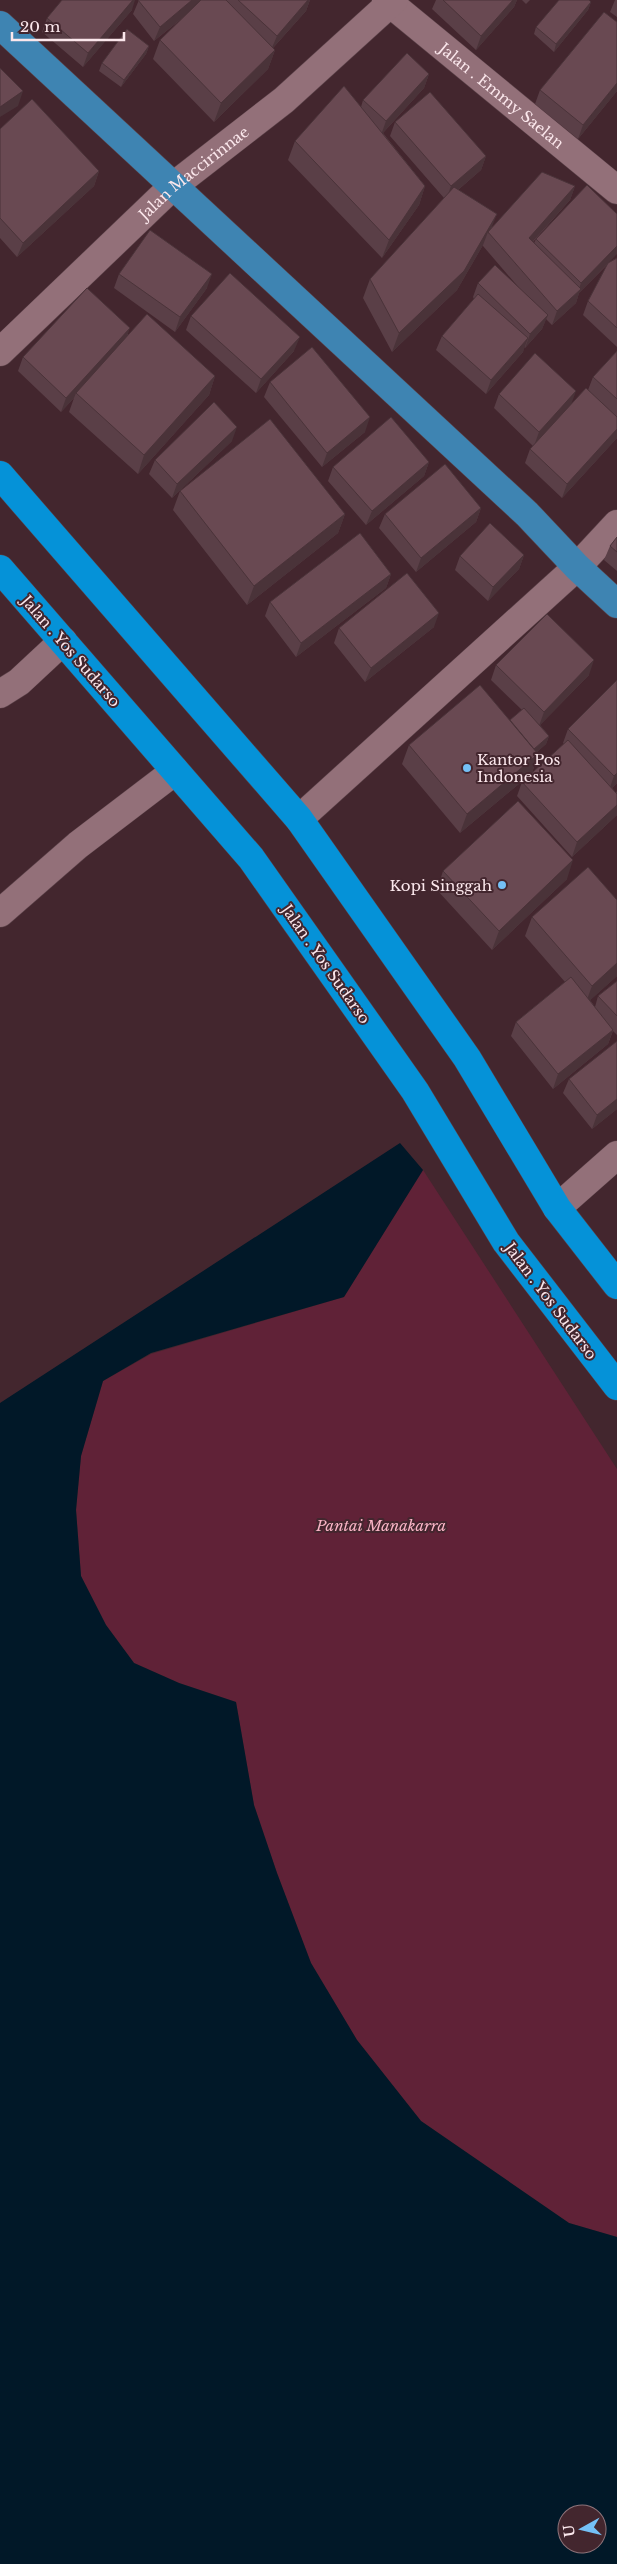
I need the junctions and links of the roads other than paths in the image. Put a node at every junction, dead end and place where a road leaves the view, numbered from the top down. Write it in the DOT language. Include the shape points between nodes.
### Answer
graph roads {
  1 [pos="390,1"];
  2 [pos="0,25"];
  3 [pos="172,187"];
  4 [pos="617,190"];
  5 [pos="0,352"];
  6 [pos="0,475"];
  7 [pos="617,524"];
  8 [pos="577,567"];
  9 [pos="0,569"];
  10 [pos="617,604"];
  11 [pos="63,641"];
  12 [pos="0,694"];
  13 [pos="176,771"];
  14 [pos="300,819"];
  15 [pos="0,913"];
  16 [pos="617,1155"];
  17 [pos="557,1208"];
  18 [pos="617,1285"];
  19 [pos="617,1386"];
  1 -- 3 [label="street, Jalan Maccirinnae" via="284,100"];
  1 -- 4 [label="street, Jalan . Emmy Saelan"];
  2 -- 3 [label="main road"];
  3 -- 5 [label="street, Jalan Maccirinnae"];
  3 -- 8 [label="main road" via="526,514"];
  6 -- 14 [label="highway"];
  7 -- 8 [label="street"];
  8 -- 10 [label="main road"];
  8 -- 14 [label="street"];
  9 -- 11 [label="highway, Jalan . Yos Sudarso"];
  11 -- 12 [label="street" via="19,682"];
  11 -- 13 [label="highway, Jalan . Yos Sudarso"];
  13 -- 15 [label="street" via="78,845"];
  13 -- 19 [label="highway, Jalan . Yos Sudarso" via="251,858 415,1092 506,1242"];
  14 -- 17 [label="highway" via="467,1058"];
  16 -- 17 [label="street"];
  17 -- 18 [label="highway"];
}
